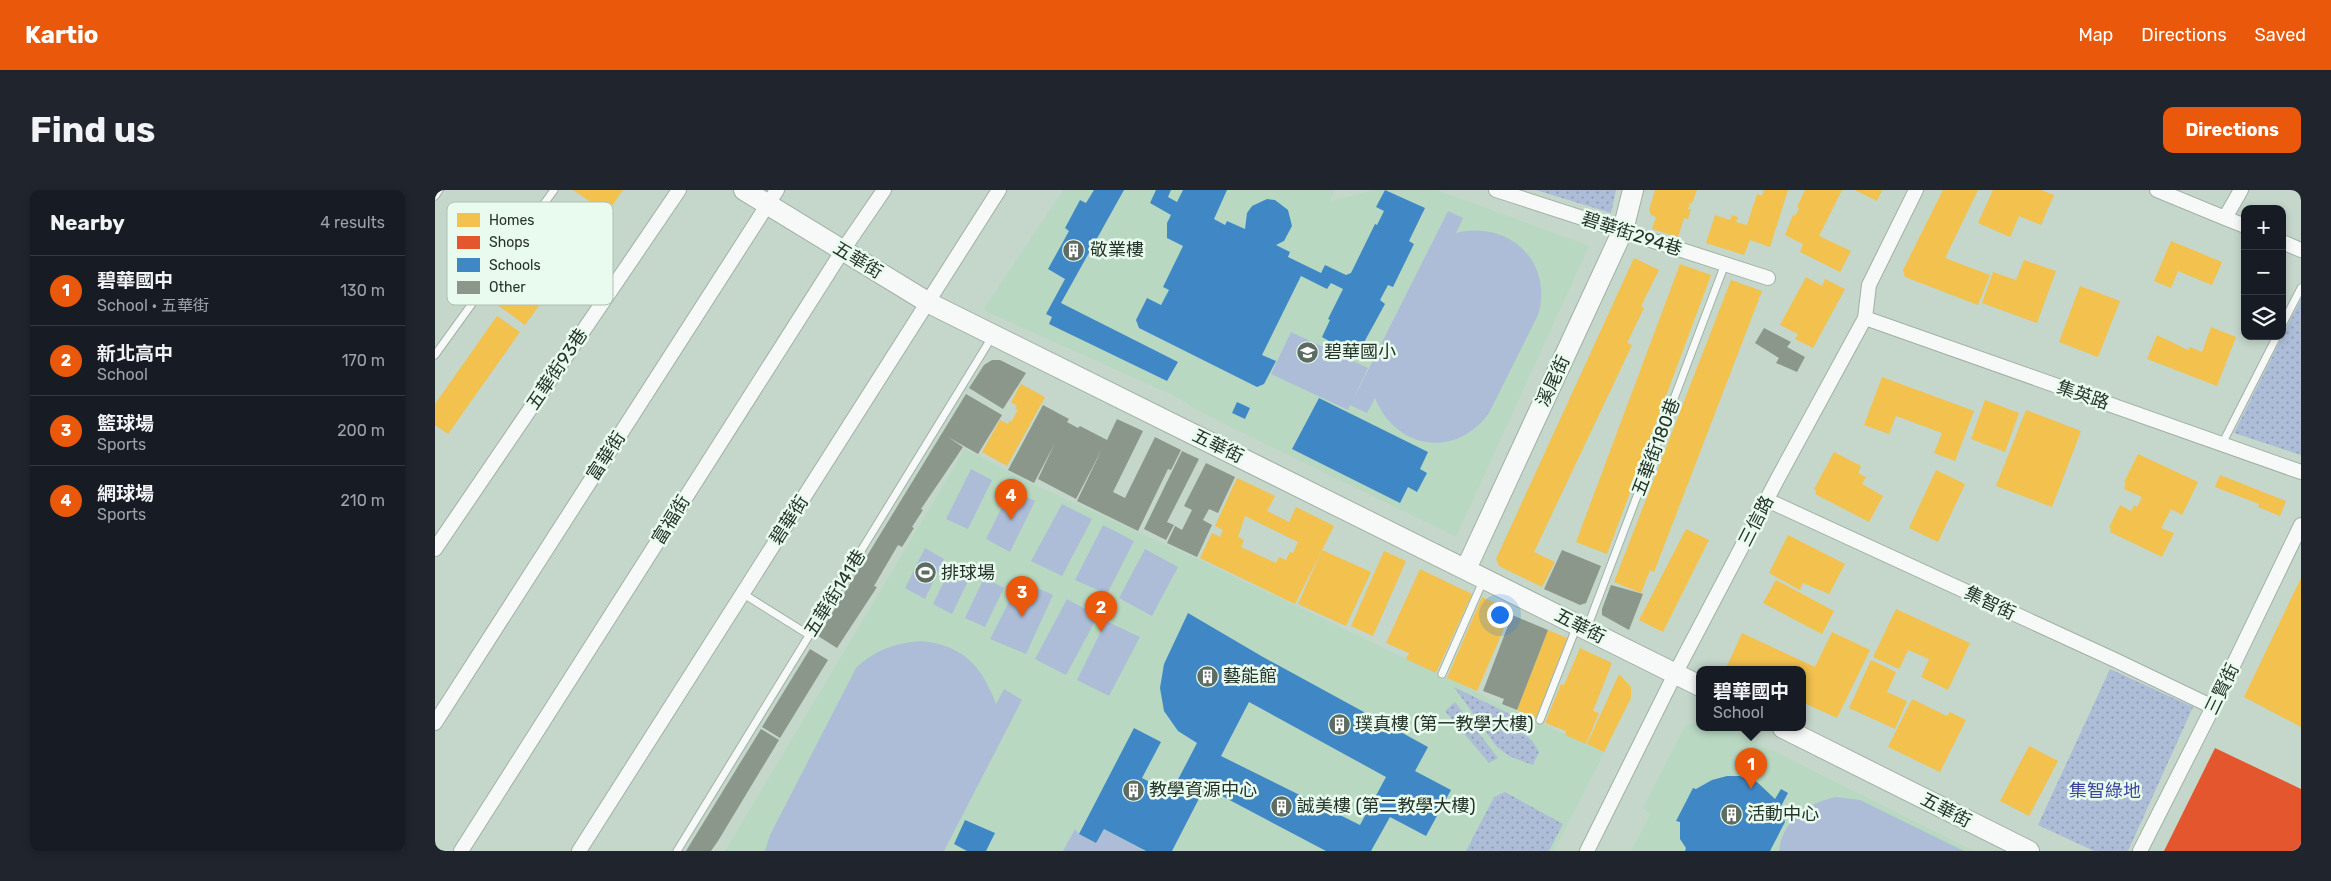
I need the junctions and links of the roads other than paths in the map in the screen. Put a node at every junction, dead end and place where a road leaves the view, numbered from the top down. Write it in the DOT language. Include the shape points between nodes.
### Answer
graph roads {
  1 [pos="439,190"];
  2 [pos="554,190"];
  3 [pos="679,190"];
  4 [pos="744,190"];
  5 [pos="884,190"];
  6 [pos="999,190"];
  7 [pos="1496,190"];
  8 [pos="1633,190"];
  9 [pos="1917,190"];
  10 [pos="2157,190"];
  11 [pos="2241,190"];
  12 [pos="435,196"];
  13 [pos="772,197"];
  14 [pos="545,202"];
  15 [pos="2225,218"];
  16 [pos="2241,224"];
  17 [pos="1623,230"];
  18 [pos="2286,244"];
  19 [pos="843,250"];
  20 [pos="2301,250"];
  21 [pos="1725,264"];
  22 [pos="1768,278"];
  23 [pos="613,287"];
  24 [pos="2301,288"];
  25 [pos="929,303"];
  26 [pos="471,305"];
  27 [pos="601,305"];
  28 [pos="2286,317"];
  29 [pos="1865,318"];
  30 [pos="994,335"];
  31 [pos="2275,340"];
  32 [pos="435,355"];
  33 [pos="2223,444"];
  34 [pos="2301,472"];
  35 [pos="1767,500"];
  36 [pos="2301,525"];
  37 [pos="435,549"];
  38 [pos="1466,569"];
  39 [pos="1484,578"];
  40 [pos="742,593"];
  41 [pos="1582,627"];
  42 [pos="809,635"];
  43 [pos="1442,674"];
  44 [pos="1675,674"];
  45 [pos="1696,684"];
  46 [pos="2213,707"];
  47 [pos="1540,720"];
  48 [pos="435,723"];
  49 [pos="1789,731"];
  50 [pos="461,851"];
  51 [pos="579,851"];
  52 [pos="677,851"];
  53 [pos="1587,851"];
  54 [pos="2029,851"];
  55 [pos="2140,851"];
  1 -- 12 [label="lane"];
  2 -- 14 [label="lane"];
  3 -- 23 [label="street, 五華街93巷"];
  4 -- 13 [label="street, 五華街"];
  5 -- 19 [label="street, 富福街"];
  6 -- 25 [label="street, 碧華街"];
  7 -- 17 [label="street, 碧華街294巷"];
  8 -- 17 [label="street, 溪尾街"];
  9 -- 29 [label="street, 三信路" via="1869,286"];
  10 -- 15 [label="street"];
  11 -- 15 [label="street"];
  13 -- 19 [label="street, 五華街"];
  13 -- 48 [label="street, 富華街"];
  15 -- 16 [label="street"];
  17 -- 21 [label="street, 碧華街294巷"];
  17 -- 38 [label="street, 溪尾街"];
  18 -- 20 [label="street"];
  19 -- 25 [label="street, 五華街"];
  19 -- 50 [label="street, 富福街"];
  21 -- 22 [label="street, 碧華街294巷"];
  21 -- 41 [label="lane, 五華街180巷"];
  24 -- 28 [label="lane"];
  25 -- 30 [label="street, 五華街"];
  25 -- 40 [label="street, 碧華街"];
  26 -- 32 [label="lane"];
  27 -- 37 [label="street, 五華街93巷"];
  29 -- 33 [label="street, 集英路"];
  29 -- 35 [label="street, 三信路"];
  30 -- 38 [label="street, 五華街"];
  30 -- 42 [label="lane, 五華街141巷"];
  31 -- 33 [label="lane"];
  33 -- 34 [label="street, 集英路"];
  35 -- 44 [label="street, 三信路"];
  35 -- 46 [label="street, 集智街"];
  36 -- 46 [label="street, 三賢街"];
  38 -- 39 [label="street, 五華街"];
  39 -- 41 [label="street, 五華街"];
  39 -- 43 [label="lane"];
  40 -- 42 [label="lane"];
  40 -- 51 [label="street, 碧華街"];
  41 -- 44 [label="street, 五華街"];
  41 -- 47 [label="lane, 五華街180巷"];
  42 -- 52 [label="lane, 五華街141巷"];
  44 -- 45 [label="street, 五華街"];
  44 -- 53 [label="street, 三信路"];
  46 -- 55 [label="street, 三賢街"];
  49 -- 54 [label="street, 五華街"];
}
